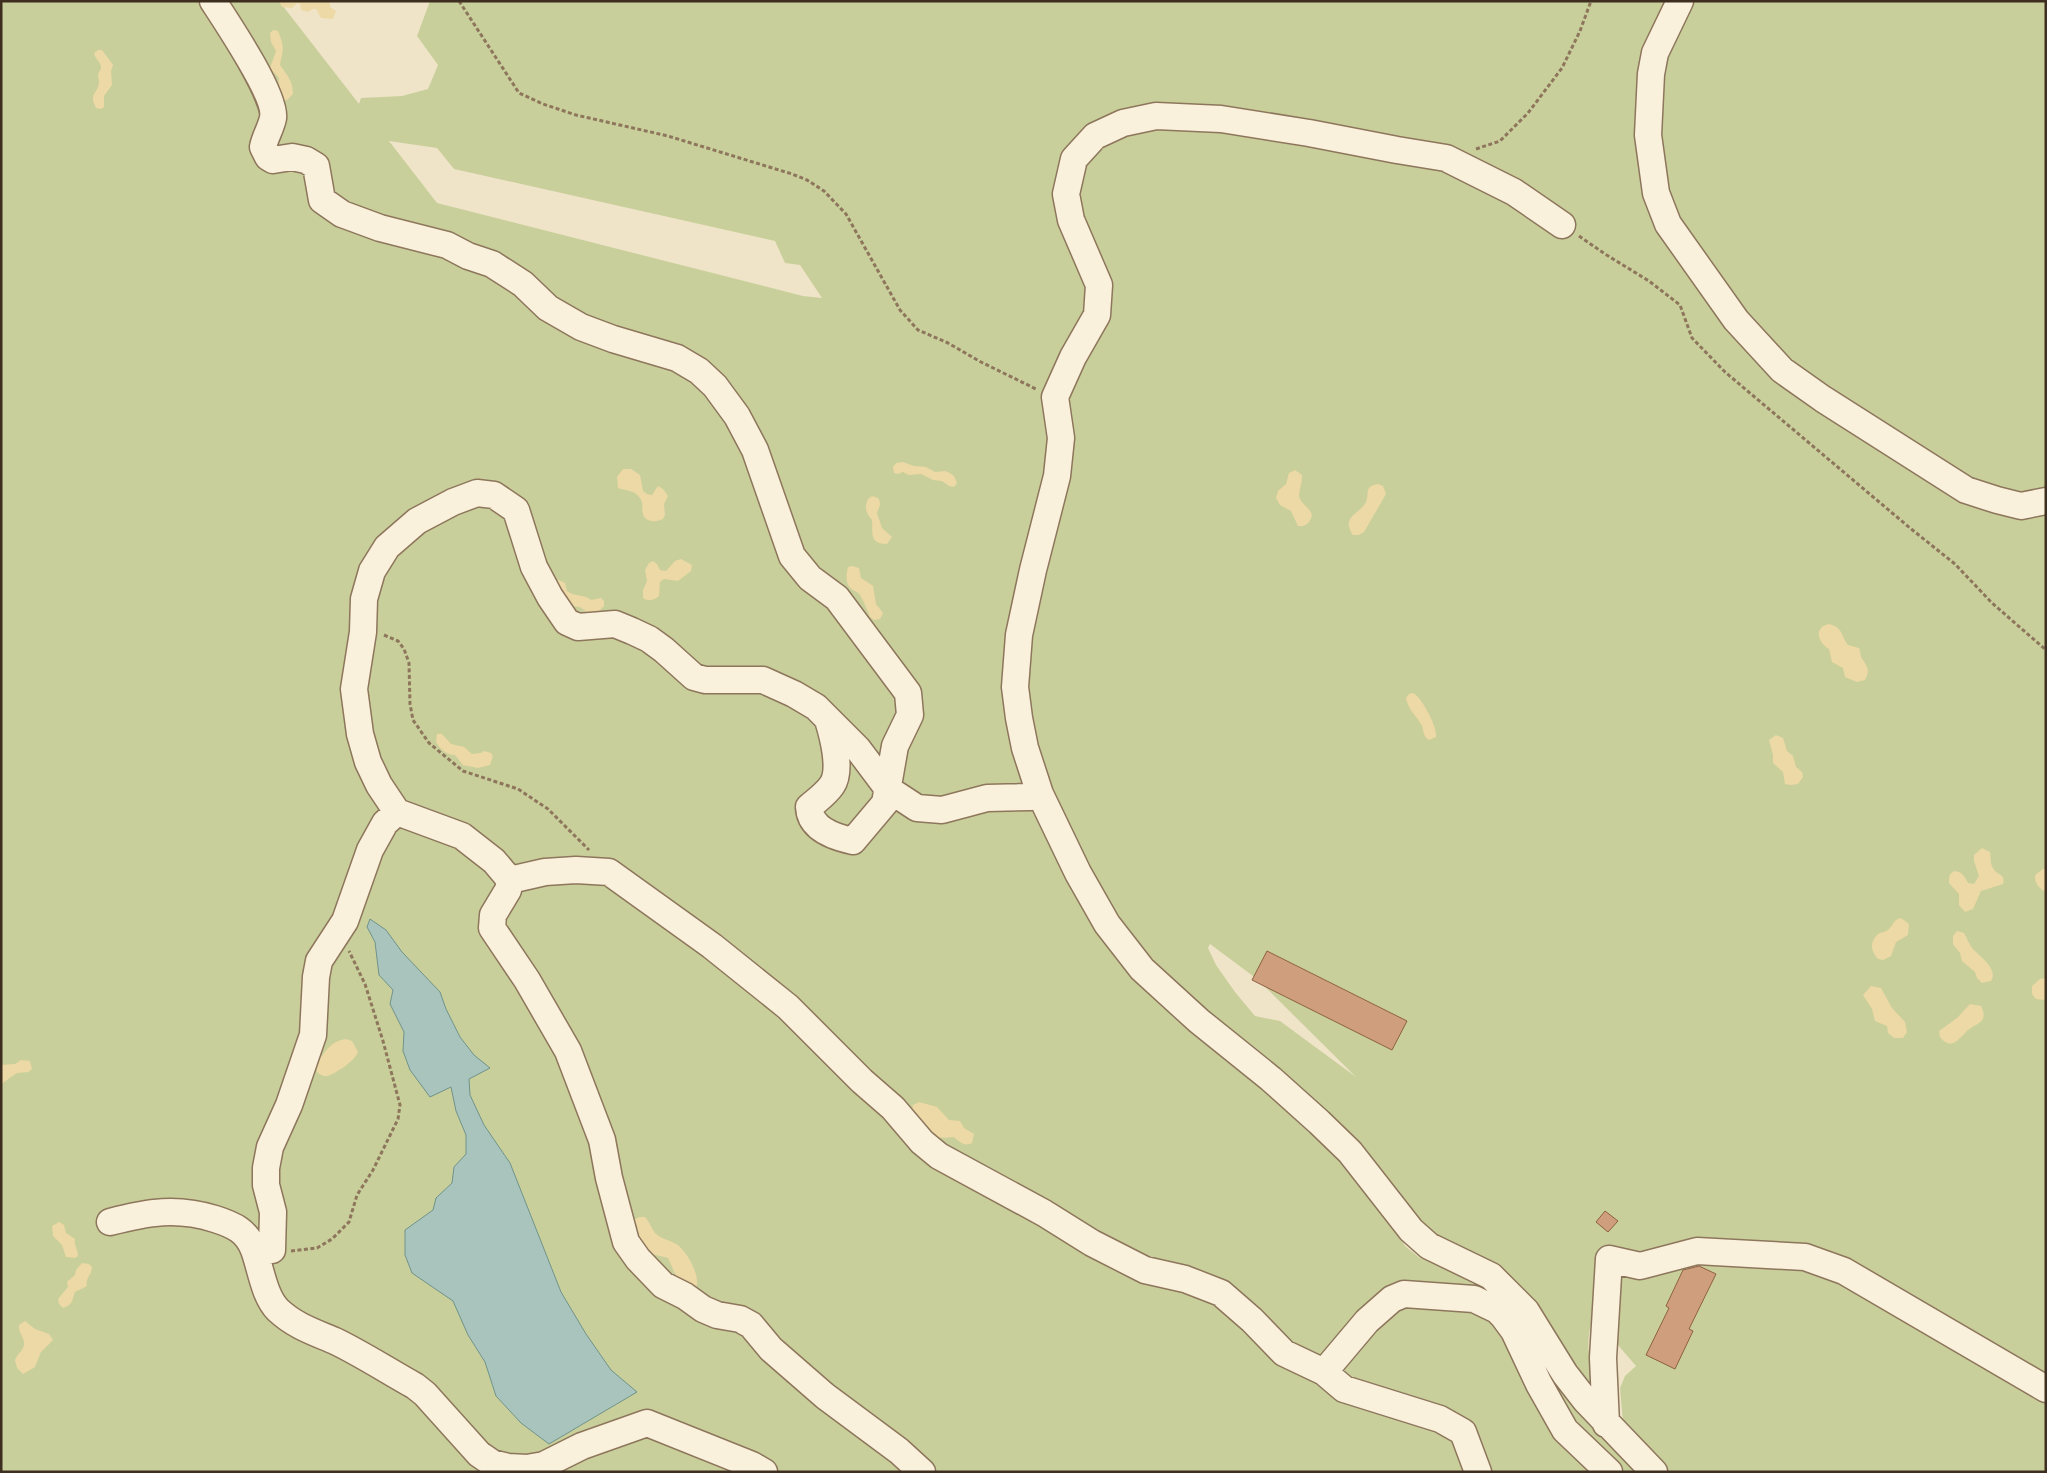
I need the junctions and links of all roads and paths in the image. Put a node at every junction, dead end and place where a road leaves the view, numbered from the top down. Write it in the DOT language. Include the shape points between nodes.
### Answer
graph roads {
  1 [pos="213,1"];
  2 [pos="459,1"];
  3 [pos="1591,1"];
  4 [pos="1680,1"];
  5 [pos="1446,158"];
  6 [pos="1562,225"];
  7 [pos="1055,397"];
  8 [pos="2046,501"];
  9 [pos="363,632"];
  10 [pos="2046,650"];
  11 [pos="828,720"];
  12 [pos="888,789"];
  13 [pos="1040,794"];
  14 [pos="397,812"];
  15 [pos="609,872"];
  16 [pos="510,880"];
  17 [pos="339,933"];
  18 [pos="110,1222"];
  19 [pos="263,1251"];
  20 [pos="1511,1310"];
  21 [pos="1324,1372"];
  22 [pos="2046,1389"];
  23 [pos="1606,1424"];
  24 [pos="764,1472"];
  25 [pos="922,1472"];
  26 [pos="1478,1472"];
  27 [pos="1609,1472"];
  28 [pos="1654,1472"];
  1 -- 12 [label="street" via="264,86 273,117 263,147 268,157 273,160 292,157 316,166 322,200 342,214 380,228 447,245 492,264 523,284 548,308 581,327 677,358 699,371 715,386 732,408 755,450 792,556 810,578 837,598 908,693 910,715 895,746"];
  2 -- 7 [label="path" via="519,93 576,115 668,136 807,180 846,214 900,310 918,330"];
  3 -- 5 [label="path" via="1562,68 1528,113 1500,141"];
  4 -- 8 [label="street" via="1655,53 1651,74 1648,135 1656,193 1668,224 1736,320 1782,370 1823,400 1966,490 2021,506"];
  5 -- 6 [label="street" via="1514,192"];
  5 -- 7 [label="street" via="1221,119 1156,116 1123,124 1095,136 1074,159 1066,194 1071,220 1098,285 1097,315"];
  6 -- 10 [label="path" via="1649,280 1680,305 1692,338 1725,372 1955,564 1992,603"];
  7 -- 13 [label="street" via="1061,438 1057,476 1019,635 1015,688 1025,748"];
  9 -- 11 [label="street" via="364,599 372,571 387,547 416,521 453,502 478,493 494,495 516,510 534,567 567,622 578,626 615,624 623,627 649,638 694,677 705,680 763,680 816,707"];
  9 -- 14 [label="street" via="354,690 360,734 368,762"];
  9 -- 15 [label="path" via="382,634 404,649 409,663 413,720 429,743 463,771 518,788 548,809"];
  11 -- 12 [label="street" via="858,749"];
  11 -- 12 [label="street" via="836,766 834,783 809,807 816,824 823,831 852,841 885,803"];
  12 -- 13 [label="street" via="917,808 942,810 987,798"];
  13 -- 20 [label="street" via="1107,924 1142,969 1271,1079 1350,1152 1411,1230 1429,1246 1491,1276"];
  14 -- 16 [label="street" via="462,836 494,861"];
  14 -- 17 [label="street" via="385,823 370,850"];
  15 -- 16 [label="street" via="545,872"];
  15 -- 21 [label="street" via="712,946 788,1007 939,1156 1146,1270 1185,1279 1221,1293 1284,1353"];
  16 -- 25 [label="street" via="508,890 493,915 492,928 568,1051 602,1140 626,1242 634,1254 664,1285 717,1315 740,1319 751,1325 771,1349 825,1396"];
  17 -- 19 [label="street" via="319,961 313,1035 289,1105 270,1147 266,1185 273,1212"];
  17 -- 19 [label="path" via="365,984 395,1084 400,1105 398,1119 358,1194 349,1222 332,1239 317,1248"];
  18 -- 19 [label="street" via="149,1213 192,1212 239,1228"];
  19 -- 24 [label="street" via="268,1295 276,1308 304,1329 334,1341 415,1386 479,1454 492,1463 518,1468 544,1465 590,1443 647,1423"];
  20 -- 21 [label="street" via="1497,1310 1474,1299 1404,1294 1392,1299 1367,1320"];
  20 -- 23 [label="street" via="1526,1312 1565,1374"];
  20 -- 27 [label="street" via="1514,1331 1565,1430"];
  21 -- 26 [label="street" via="1344,1389 1440,1419 1463,1432"];
  22 -- 23 [label="street" via="1844,1271 1805,1257 1696,1251 1640,1266 1609,1259 1603,1358"];
  23 -- 28 [label="street"];
}
